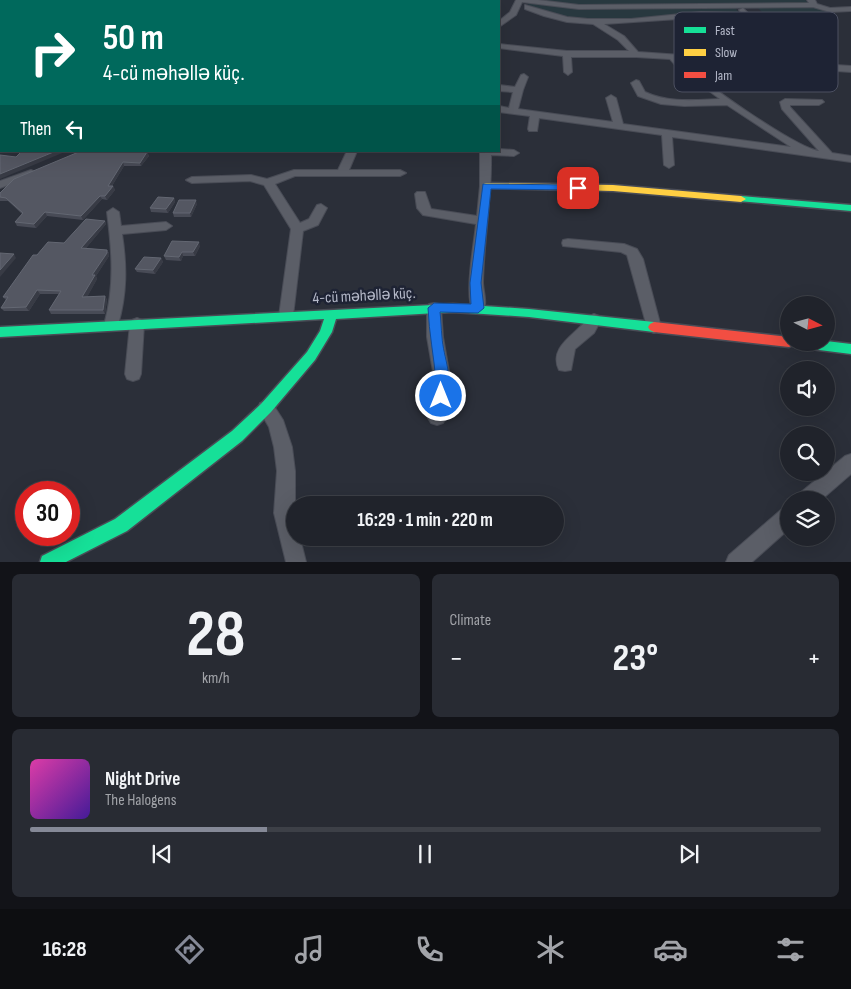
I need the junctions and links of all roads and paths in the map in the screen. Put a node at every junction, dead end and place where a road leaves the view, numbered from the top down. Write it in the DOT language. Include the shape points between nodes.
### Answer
graph roads {
  1 [pos="812,3"];
  2 [pos="518,4"];
  3 [pos="739,6"];
  4 [pos="851,10"];
  5 [pos="500,11"];
  6 [pos="744,12"];
  7 [pos="513,13"];
  8 [pos="674,16"];
  9 [pos="595,22"];
  10 [pos="500,24"];
  11 [pos="500,46"];
  12 [pos="567,54"];
  13 [pos="636,54"];
  14 [pos="673,57"];
  15 [pos="568,72"];
  16 [pos="524,77"];
  17 [pos="636,83"];
  18 [pos="500,88"];
  19 [pos="518,90"];
  20 [pos="716,92"];
  21 [pos="611,98"];
  22 [pos="730,102"];
  23 [pos="819,102"];
  24 [pos="500,109"];
  25 [pos="513,111"];
  26 [pos="535,114"];
  27 [pos="619,126"];
  28 [pos="533,129"];
  29 [pos="667,133"];
  30 [pos="352,152"];
  31 [pos="485,152"];
  32 [pos="807,152"];
  33 [pos="514,153"];
  34 [pos="827,154"];
  35 [pos="851,159"];
  36 [pos="669,165"];
  37 [pos="41,169"];
  38 [pos="342,173"];
  39 [pos="400,173"];
  40 [pos="192,180"];
  41 [pos="268,183"];
  42 [pos="0,185"];
  43 [pos="486,186"];
  44 [pos="421,194"];
  45 [pos="321,208"];
  46 [pos="851,208"];
  47 [pos="113,212"];
  48 [pos="483,221"];
  49 [pos="166,226"];
  50 [pos="297,229"];
  51 [pos="116,231"];
  52 [pos="568,243"];
  53 [pos="434,308"];
  54 [pos="478,308"];
  55 [pos="331,314"];
  56 [pos="286,316"];
  57 [pos="594,320"];
  58 [pos="137,324"];
  59 [pos="111,325"];
  60 [pos="654,326"];
  61 [pos="0,332"];
  62 [pos="780,341"];
  63 [pos="835,347"];
  64 [pos="851,349"];
  65 [pos="565,365"];
  66 [pos="133,374"];
  67 [pos="266,408"];
  68 [pos="437,418"];
  69 [pos="851,462"];
  70 [pos="817,491"];
  71 [pos="780,524"];
  72 [pos="48,562"];
  73 [pos="296,562"];
  74 [pos="736,562"];
  1 -- 3 [label="street"];
  1 -- 4 [label="street" via="830,10"];
  2 -- 3 [label="street" via="520,0 579,8 675,4"];
  2 -- 7 [label="street"];
  2 -- 9 [label="street" via="554,16"];
  3 -- 6 [label="street"];
  5 -- 7 [label="street"];
  7 -- 10 [label="street"];
  8 -- 9 [label="street"];
  9 -- 13 [label="street" via="621,38"];
  11 -- 12 [label="street"];
  12 -- 13 [label="street"];
  12 -- 15 [label="street"];
  13 -- 14 [label="street"];
  16 -- 19 [label="street"];
  17 -- 22 [label="street" via="641,94 658,101"];
  18 -- 19 [label="street"];
  19 -- 25 [label="street"];
  20 -- 22 [label="street"];
  21 -- 27 [label="street"];
  22 -- 32 [label="street"];
  23 -- 34 [label="street" via="785,102 785,107"];
  24 -- 25 [label="street"];
  25 -- 26 [label="street"];
  26 -- 27 [label="street"];
  26 -- 28 [label="street"];
  27 -- 29 [label="street"];
  29 -- 32 [label="street"];
  29 -- 36 [label="street"];
  30 -- 38 [label="street"];
  31 -- 33 [label="street"];
  31 -- 43 [label="street"];
  32 -- 34 [label="street"];
  34 -- 35 [label="street"];
  37 -- 42 [label="street"];
  38 -- 39 [label="street"];
  38 -- 41 [label="street" via="294,173"];
  40 -- 41 [label="street" via="251,178"];
  41 -- 50 [label="street"];
  43 -- 46 [label="street" via="613,188"];
  43 -- 48 [label="street"];
  44 -- 48 [label="street" via="423,208 427,212"];
  45 -- 50 [label="street" via="314,222"];
  47 -- 51 [label="street"];
  48 -- 54 [label="street" via="476,283"];
  49 -- 51 [label="street"];
  50 -- 56 [label="street"];
  51 -- 59 [label="street" via="121,268 118,305"];
  52 -- 60 [label="street" via="624,248 632,252"];
  53 -- 54 [label="street, 4-cü məhəllə küç."];
  53 -- 55 [label="street, 4-cü məhəllə küç."];
  53 -- 68 [label="street" via="435,338 443,384"];
  54 -- 57 [label="street, 4-cü məhəllə küç."];
  55 -- 56 [label="street, 4-cü məhəllə küç."];
  55 -- 67 [label="street" via="326,332 310,356"];
  56 -- 58 [label="street, 4-cü məhəllə küç."];
  57 -- 60 [label="street, 4-cü məhəllə küç."];
  57 -- 65 [label="street" via="586,333 568,348"];
  58 -- 59 [label="street, 4-cü məhəllə küç."];
  58 -- 66 [label="street"];
  59 -- 61 [label="street, 4-cü məhəllə küç."];
  60 -- 62 [label="street, 4-cü məhəllə küç."];
  63 -- 64 [label="street"];
  67 -- 72 [label="street" via="236,436 128,521"];
  67 -- 73 [label="street" via="277,424 283,447 286,471 284,513"];
  69 -- 70 [label="street"];
  71 -- 74 [label="street"];
}
